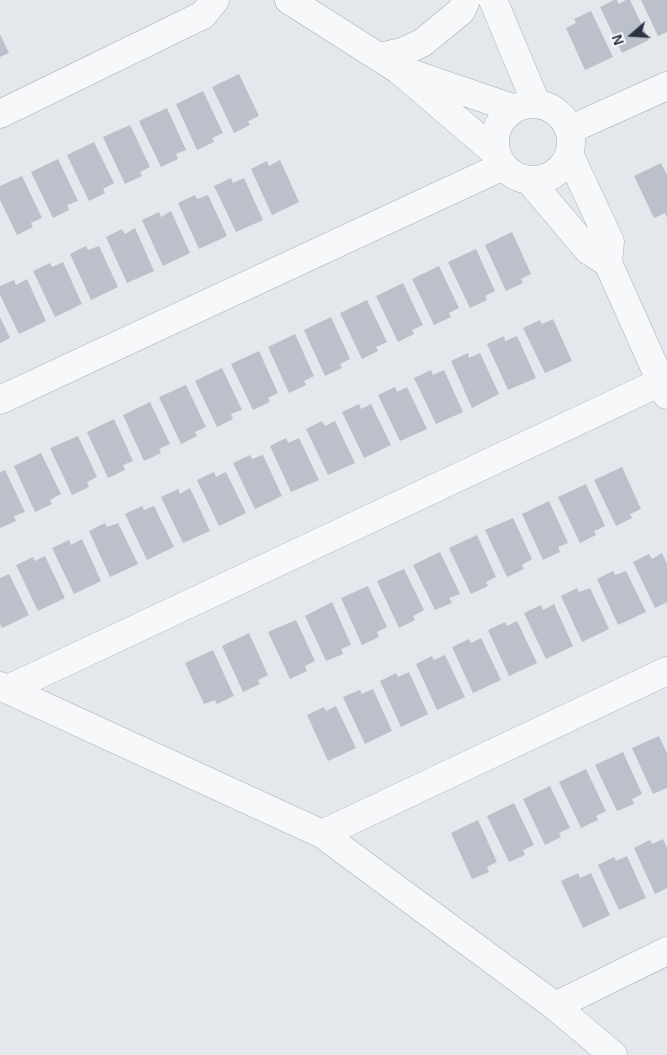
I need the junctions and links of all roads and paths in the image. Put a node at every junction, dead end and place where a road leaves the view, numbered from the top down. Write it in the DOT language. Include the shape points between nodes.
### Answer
graph roads {
  1 [pos="215,0"];
  2 [pos="289,0"];
  3 [pos="466,0"];
  4 [pos="493,0"];
  5 [pos="390,64"];
  6 [pos="667,86"];
  7 [pos="524,106"];
  8 [pos="0,114"];
  9 [pos="570,143"];
  10 [pos="499,160"];
  11 [pos="529,180"];
  12 [pos="608,263"];
  13 [pos="665,385"];
  14 [pos="0,400"];
  15 [pos="667,671"];
  16 [pos="4,688"];
  17 [pos="322,834"];
  18 [pos="667,951"];
  19 [pos="555,1006"];
  20 [pos="613,1055"];
  1 -- 8 [label="street" via="203,14"];
  2 -- 5 [label="street"];
  3 -- 5 [label="street" via="461,11"];
  4 -- 7 [label="street"];
  5 -- 7 [label="street"];
  5 -- 10 [label="street"];
  6 -- 9 [label="street"];
  7 -- 9 [label="street" via="550,107 562,117"];
  7 -- 10 [label="street" via="498,123 494,138"];
  9 -- 11 [label="street" via="558,172 544,179"];
  9 -- 12 [label="street" via="610,242"];
  10 -- 11 [label="street" via="515,176"];
  10 -- 14 [label="street"];
  11 -- 12 [label="street" via="588,250"];
  12 -- 13 [label="street"];
  13 -- 16 [label="street"];
  15 -- 17 [label="street"];
  16 -- 17 [label="street"];
  17 -- 19 [label="street"];
  18 -- 19 [label="street"];
  19 -- 20 [label="street"];
}
